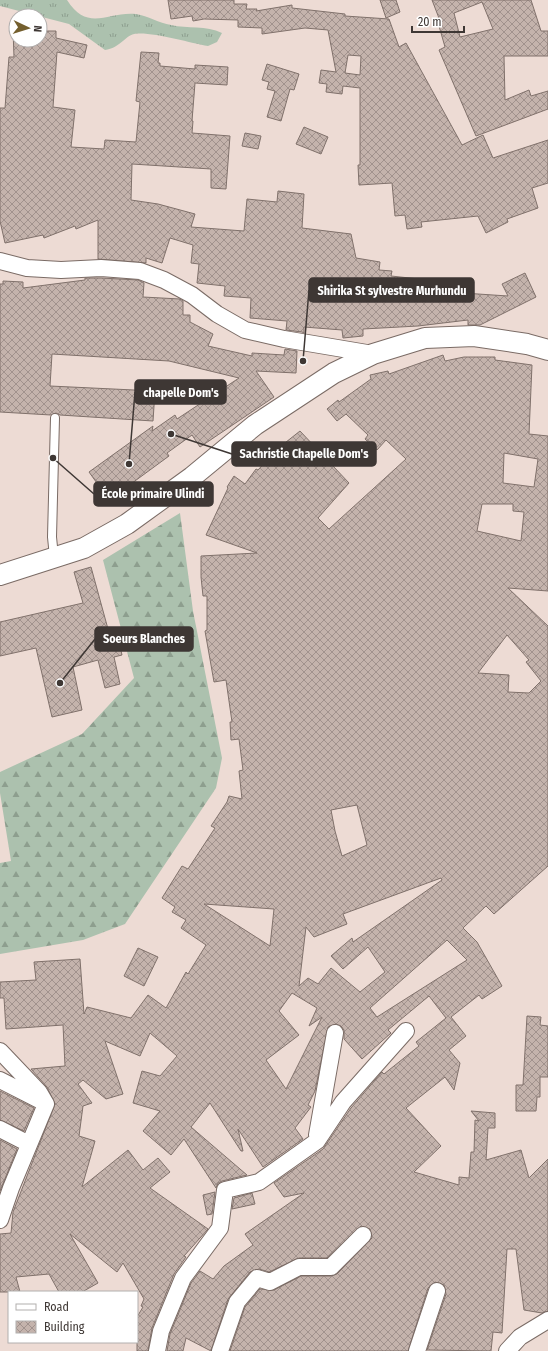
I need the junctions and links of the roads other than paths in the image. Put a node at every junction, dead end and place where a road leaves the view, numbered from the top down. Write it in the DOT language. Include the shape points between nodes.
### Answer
graph roads {
  1 [pos="0,261"];
  2 [pos="548,350"];
  3 [pos="373,354"];
  4 [pos="55,418"];
  5 [pos="54,558"];
  6 [pos="0,575"];
  7 [pos="406,1031"];
  8 [pos="335,1033"];
  9 [pos="0,1051"];
  10 [pos="0,1080"];
  11 [pos="46,1104"];
  12 [pos="0,1129"];
  13 [pos="317,1140"];
  14 [pos="29,1144"];
  15 [pos="5,1186"];
  16 [pos="0,1220"];
  17 [pos="363,1235"];
  18 [pos="438,1291"];
  19 [pos="548,1320"];
  20 [pos="157,1351"];
  21 [pos="220,1351"];
  22 [pos="416,1351"];
  23 [pos="507,1351"];
  1 -- 3 [label="street" via="27,268 140,271 192,295 217,314 245,330"];
  2 -- 3 [label="street" via="474,336 425,338"];
  3 -- 5 [label="street" via="334,374 256,425 127,524 84,548"];
  4 -- 5 [label="lane" via="52,537"];
  5 -- 6 [label="street"];
  7 -- 13 [label="street" via="343,1102"];
  8 -- 13 [label="street"];
  9 -- 11 [label="street" via="39,1092"];
  10 -- 11 [label="street"];
  11 -- 14 [label="street"];
  12 -- 14 [label="street"];
  13 -- 20 [label="street" via="259,1182 225,1190 220,1228 184,1278 162,1331"];
  14 -- 15 [label="street"];
  15 -- 16 [label="street"];
  17 -- 21 [label="street" via="331,1267 299,1267 270,1282 257,1278 237,1302"];
  18 -- 22 [label="street"];
  19 -- 23 [label="street" via="520,1337"];
}
